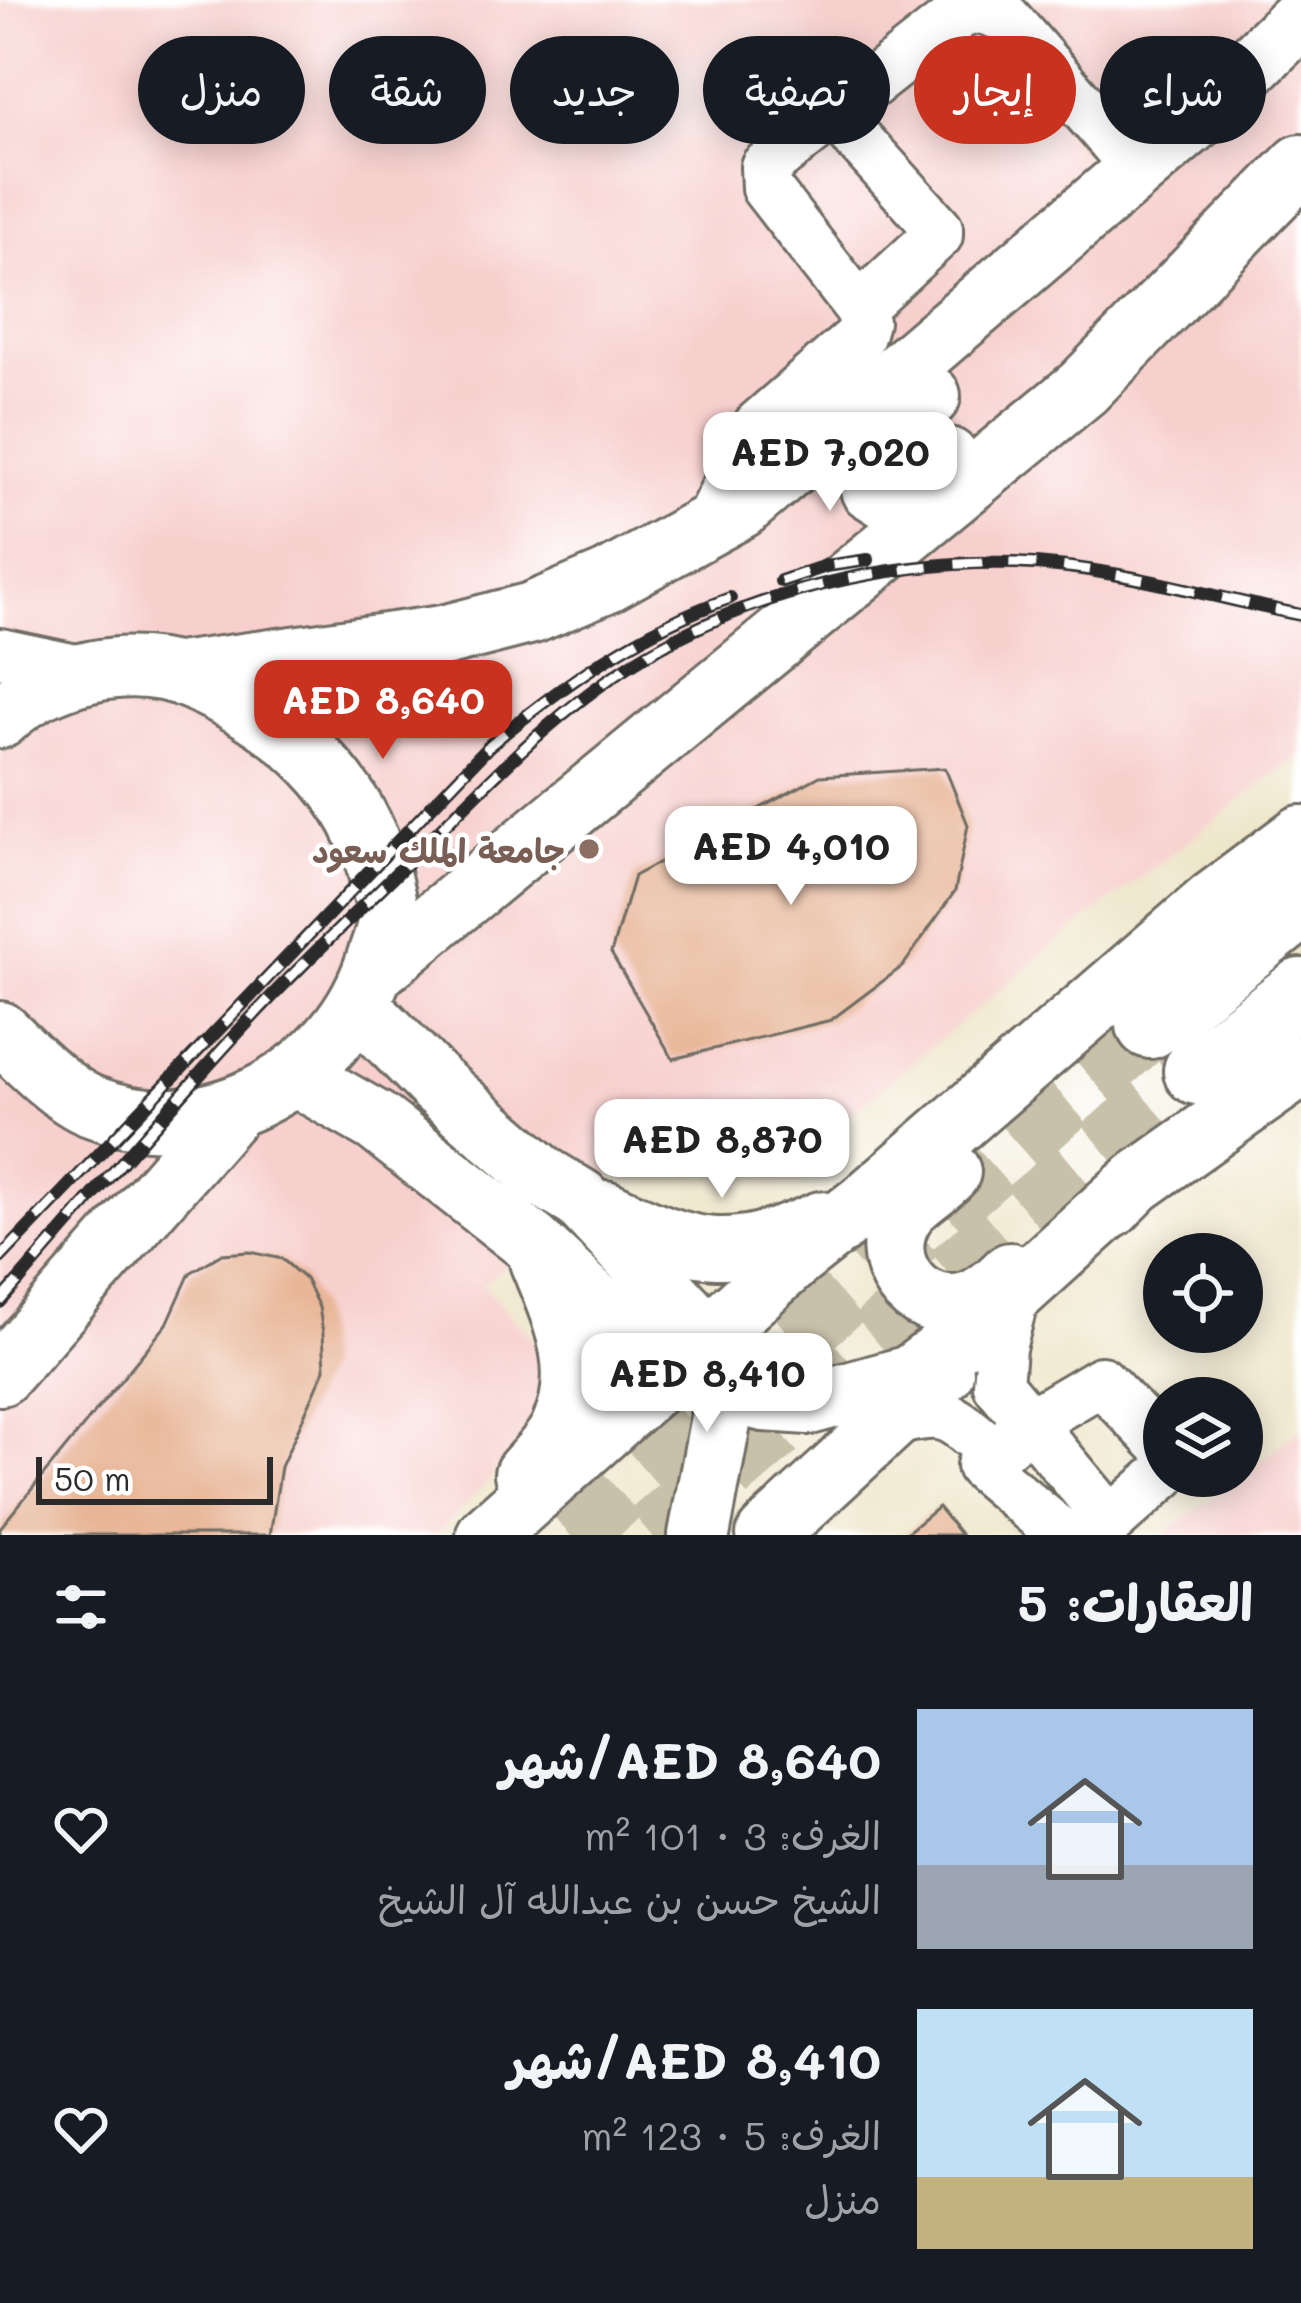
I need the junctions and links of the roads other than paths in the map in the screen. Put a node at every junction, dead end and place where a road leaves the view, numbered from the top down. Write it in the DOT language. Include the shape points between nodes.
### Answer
graph roads {
  1 [pos="1301,17"];
  2 [pos="890,69"];
  3 [pos="795,144"];
  4 [pos="862,144"];
  5 [pos="1301,165"];
  6 [pos="1138,170"];
  7 [pos="1012,278"];
  8 [pos="859,308"];
  9 [pos="1083,388"];
  10 [pos="705,529"];
  11 [pos="0,653"];
  12 [pos="85,671"];
  13 [pos="178,673"];
  14 [pos="0,718"];
  15 [pos="1301,836"];
  16 [pos="1301,905"];
  17 [pos="366,988"];
  18 [pos="1301,992"];
  19 [pos="1119,1016"];
  20 [pos="0,1032"];
  21 [pos="1301,1066"];
  22 [pos="1197,1071"];
  23 [pos="297,1076"];
  24 [pos="232,1110"];
  25 [pos="1136,1183"];
  26 [pos="580,1199"];
  27 [pos="865,1203"];
  28 [pos="533,1244"];
  29 [pos="1011,1310"];
  30 [pos="703,1365"];
  31 [pos="0,1375"];
  32 [pos="888,1423"];
  33 [pos="1143,1425"];
  34 [pos="1013,1438"];
  35 [pos="1143,1493"];
  36 [pos="1105,1528"];
  37 [pos="473,1535"];
  38 [pos="487,1535"];
  39 [pos="699,1535"];
  40 [pos="767,1535"];
  41 [pos="1063,1535"];
  1 -- 6 [label="main road"];
  2 -- 6 [label="street" via="960,14 980,8 1005,16"];
  3 -- 8 [label="street" via="766,167 766,188"];
  4 -- 8 [label="street" via="938,235"];
  5 -- 9 [label="main road"];
  6 -- 7 [label="main road"];
  7 -- 9 [label="main road" via="949,377 866,457 871,489 890,501 974,439"];
  7 -- 10 [label="main road" via="742,507"];
  8 -- 10 [label="street" via="860,336 758,425"];
  9 -- 17 [label="main road"];
  10 -- 13 [label="main road" via="532,613 443,636"];
  11 -- 12 [label="street"];
  12 -- 13 [label="main road"];
  12 -- 14 [label="main road" via="20,698"];
  13 -- 17 [label="main road" via="293,739 345,792 376,856 389,920"];
  15 -- 19 [label="main road" via="1214,902"];
  16 -- 19 [label="highway"];
  17 -- 23 [label="main road" via="338,1036"];
  17 -- 26 [label="main road" via="437,1085"];
  18 -- 22 [label="highway"];
  19 -- 25 [label="main road" via="901,1217 892,1257 906,1286 933,1303 964,1304"];
  19 -- 27 [label="main road"];
  20 -- 24 [label="main road" via="88,1106 158,1122"];
  21 -- 25 [label="main road"];
  23 -- 24 [label="main road"];
  23 -- 28 [label="main road" via="377,1122"];
  24 -- 31 [label="main road"];
  25 -- 29 [label="main road"];
  25 -- 30 [label="main road" via="910,1376 809,1404 764,1401"];
  26 -- 27 [label="main road" via="663,1238 717,1251 771,1243"];
  26 -- 30 [label="main road"];
  27 -- 30 [label="main road" via="794,1258"];
  28 -- 30 [label="main road" via="649,1354"];
  28 -- 37 [label="main road" via="569,1331 574,1393 560,1432"];
  29 -- 32 [label="main road"];
  29 -- 34 [label="street" via="998,1385"];
  30 -- 38 [label="main road"];
  30 -- 39 [label="main road"];
  32 -- 34 [label="street" via="932,1411"];
  32 -- 40 [label="main road"];
  33 -- 34 [label="street" via="1101,1382"];
  34 -- 36 [label="street"];
  34 -- 41 [label="street" via="981,1466"];
  35 -- 36 [label="street"];
}
